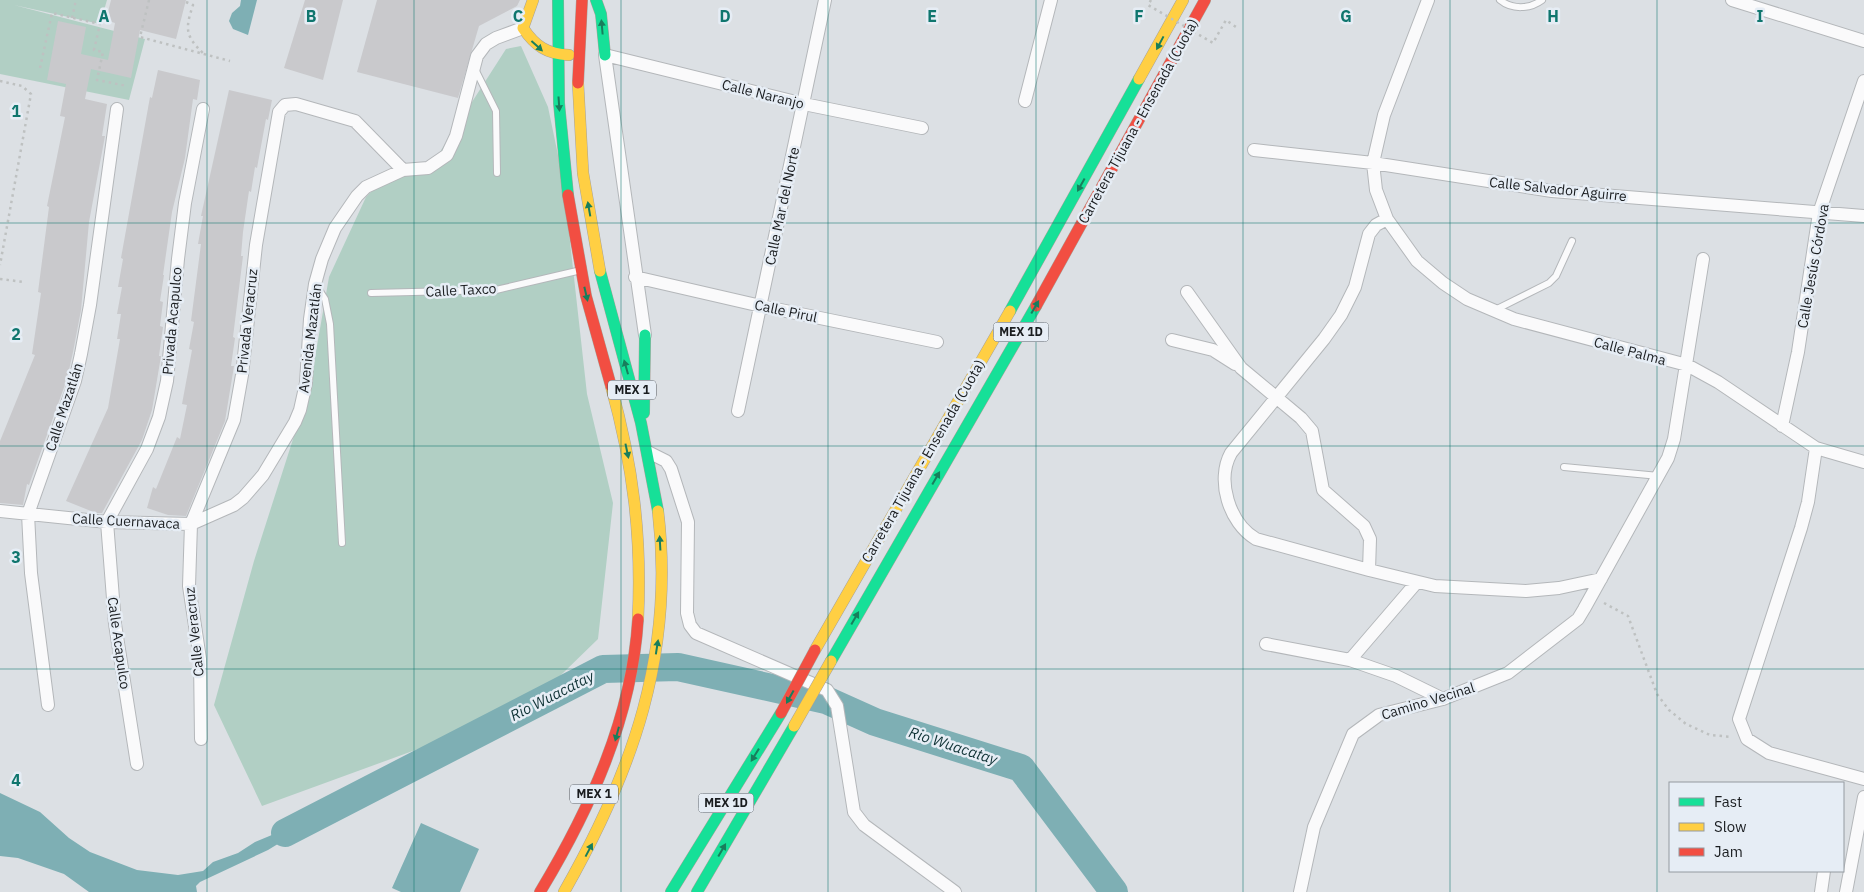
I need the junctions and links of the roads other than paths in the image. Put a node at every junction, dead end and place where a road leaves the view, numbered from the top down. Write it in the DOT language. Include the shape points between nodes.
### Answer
graph roads {
  1 [pos="533,0"];
  2 [pos="558,0"];
  3 [pos="582,0"];
  4 [pos="596,0"];
  5 [pos="824,0"];
  6 [pos="1051,0"];
  7 [pos="1183,0"];
  8 [pos="1205,0"];
  9 [pos="1428,0"];
  10 [pos="1500,0"];
  11 [pos="1542,0"];
  12 [pos="1732,0"];
  13 [pos="523,28"];
  14 [pos="1864,41"];
  15 [pos="556,55"];
  16 [pos="577,55"];
  17 [pos="605,55"];
  18 [pos="474,66"];
  19 [pos="1864,80"];
  20 [pos="1026,101"];
  21 [pos="804,104"];
  22 [pos="117,108"];
  23 [pos="203,109"];
  24 [pos="922,128"];
  25 [pos="1254,150"];
  26 [pos="1373,163"];
  27 [pos="403,170"];
  28 [pos="496,173"];
  29 [pos="1819,213"];
  30 [pos="1864,216"];
  31 [pos="1388,218"];
  32 [pos="1572,241"];
  33 [pos="1704,259"];
  34 [pos="580,271"];
  35 [pos="636,277"];
  36 [pos="316,284"];
  37 [pos="1187,292"];
  38 [pos="371,293"];
  39 [pos="761,306"];
  40 [pos="1494,310"];
  41 [pos="645,335"];
  42 [pos="1172,340"];
  43 [pos="937,342"];
  44 [pos="1686,365"];
  45 [pos="1241,368"];
  46 [pos="1276,398"];
  47 [pos="738,411"];
  48 [pos="295,422"];
  49 [pos="1782,426"];
  50 [pos="643,428"];
  51 [pos="1816,448"];
  52 [pos="648,452"];
  53 [pos="1864,462"];
  54 [pos="1564,467"];
  55 [pos="1660,476"];
  56 [pos="0,511"];
  57 [pos="28,514"];
  58 [pos="107,522"];
  59 [pos="191,524"];
  60 [pos="342,543"];
  61 [pos="1369,570"];
  62 [pos="1601,579"];
  63 [pos="1417,582"];
  64 [pos="1266,644"];
  65 [pos="1350,660"];
  66 [pos="1443,699"];
  67 [pos="48,704"];
  68 [pos="202,740"];
  69 [pos="137,764"];
  70 [pos="1838,778"];
  71 [pos="1864,779"];
  72 [pos="1864,798"];
  73 [pos="1824,872"];
  74 [pos="540,892"];
  75 [pos="564,892"];
  76 [pos="671,892"];
  77 [pos="697,892"];
  78 [pos="955,892"];
  79 [pos="1300,892"];
  80 [pos="1822,892"];
  81 [pos="1846,892"];
  1 -- 13 [label="main road"];
  2 -- 15 [label="main road, MEX 1"];
  3 -- 16 [label="main road, MEX 1"];
  17 -- 4 [label="main road, one-way" via="601,14"];
  5 -- 21 [label="street, Calle Mar del Norte"];
  6 -- 20 [label="street"];
  7 -- 76 [label="main road, Carretera Tijuana - Ensenada (Cuota) / MEX 1D, one-way, bridge" via="1045,250 781,713"];
  77 -- 8 [label="main road, Carretera Tijuana - Ensenada (Cuota) / MEX 1D, one-way, bridge" via="1062,261"];
  9 -- 26 [label="street, Calle Palma" via="1384,115"];
  10 -- 11 [label="lane" via="1508,6 1534,6"];
  12 -- 14 [label="street"];
  13 -- 15 [label="main road, one-way" via="536,47"];
  13 -- 18 [label="street, Avenida Mazatlán" via="486,44"];
  15 -- 16 [label="main road"];
  15 -- 34 [label="main road, MEX 1, one-way" via="568,194"];
  50 -- 16 [label="main road, MEX 1, one-way" via="596,253 585,190"];
  17 -- 21 [label="street, Calle Naranjo"];
  17 -- 35 [label="street"];
  18 -- 27 [label="street, Avenida Mazatlán" via="450,151 428,168"];
  18 -- 28 [label="lane" via="496,111"];
  19 -- 29 [label="street, Calle Jesús Córdova"];
  21 -- 24 [label="street, Calle Naranjo"];
  21 -- 39 [label="street, Calle Mar del Norte"];
  22 -- 57 [label="street, Calle Mazatlán" via="81,354 75,381"];
  23 -- 58 [label="street, Privada Acapulco" via="178,259 167,381 146,449"];
  25 -- 26 [label="street, Calle Salvador Aguirre"];
  26 -- 29 [label="street, Calle Salvador Aguirre" via="1543,190"];
  26 -- 31 [label="street, Calle Palma" via="1376,190"];
  27 -- 36 [label="street, Avenida Mazatlán" via="360,191 336,228"];
  27 -- 59 [label="street, Privada Veracruz" via="363,129 347,118 296,104 285,105 279,112 256,244 234,420"];
  29 -- 30 [label="street, Calle Salvador Aguirre"];
  29 -- 49 [label="street, Calle Jesús Córdova" via="1798,352"];
  31 -- 40 [label="street, Calle Palma" via="1417,261 1467,299"];
  31 -- 46 [label="street" via="1369,234 1354,287 1341,315"];
  32 -- 40 [label="lane" via="1556,276 1549,283"];
  33 -- 44 [label="street, Camino Vecinal"];
  34 -- 38 [label="lane, Calle Taxco" via="496,290"];
  34 -- 74 [label="main road, MEX 1, one-way" via="629,461 639,536 641,591 628,687 615,741 580,825"];
  35 -- 39 [label="street, Calle Pirul"];
  35 -- 41 [label="street"];
  36 -- 48 [label="street, Avenida Mazatlán" via="306,383"];
  36 -- 60 [label="lane" via="325,300 330,324"];
  37 -- 45 [label="street"];
  39 -- 43 [label="street, Calle Pirul"];
  39 -- 47 [label="street, Calle Mar del Norte"];
  40 -- 44 [label="street, Calle Palma" via="1594,342"];
  41 -- 50 [label="main road"];
  42 -- 45 [label="street" via="1213,350"];
  44 -- 49 [label="street, Calle Palma" via="1718,382"];
  44 -- 55 [label="street, Camino Vecinal" via="1674,439"];
  45 -- 46 [label="street"];
  46 -- 61 [label="street" via="1312,431 1323,490 1364,526 1370,540"];
  46 -- 61 [label="street" via="1230,452 1223,472 1226,498 1240,527 1256,539"];
  48 -- 59 [label="street, Calle Cuernavaca" via="263,475 243,498"];
  49 -- 51 [label="street, Calle Palma"];
  50 -- 52 [label="main road, MEX 1"];
  51 -- 53 [label="street, Calle Palma"];
  51 -- 70 [label="street" via="1801,528 1739,719 1747,739 1769,753"];
  75 -- 52 [label="main road, MEX 1, one-way" via="605,820 634,747 648,695 660,625 661,592 659,530"];
  52 -- 78 [label="street" via="666,461 671,469 688,522 690,626 696,633 828,690 837,706 854,812 864,825"];
  54 -- 55 [label="lane"];
  55 -- 62 [label="street, Camino Vecinal"];
  56 -- 57 [label="street, Calle Cuernavaca"];
  57 -- 58 [label="street, Calle Cuernavaca"];
  57 -- 67 [label="street, Calle Mazatlán" via="31,572"];
  58 -- 59 [label="street, Calle Cuernavaca"];
  58 -- 69 [label="street, Calle Acapulco" via="115,624"];
  59 -- 68 [label="street, Calle Veracruz" via="189,586 200,660"];
  61 -- 63 [label="street"];
  62 -- 63 [label="street" via="1526,591 1435,586"];
  62 -- 66 [label="street, Camino Vecinal" via="1578,619 1508,673"];
  63 -- 65 [label="street"];
  64 -- 65 [label="street"];
  65 -- 66 [label="street" via="1396,676"];
  66 -- 79 [label="street, Camino Vecinal" via="1379,715 1353,734 1314,827"];
  70 -- 71 [label="street"];
  72 -- 81 [label="street"];
  73 -- 80 [label="street"];
}
